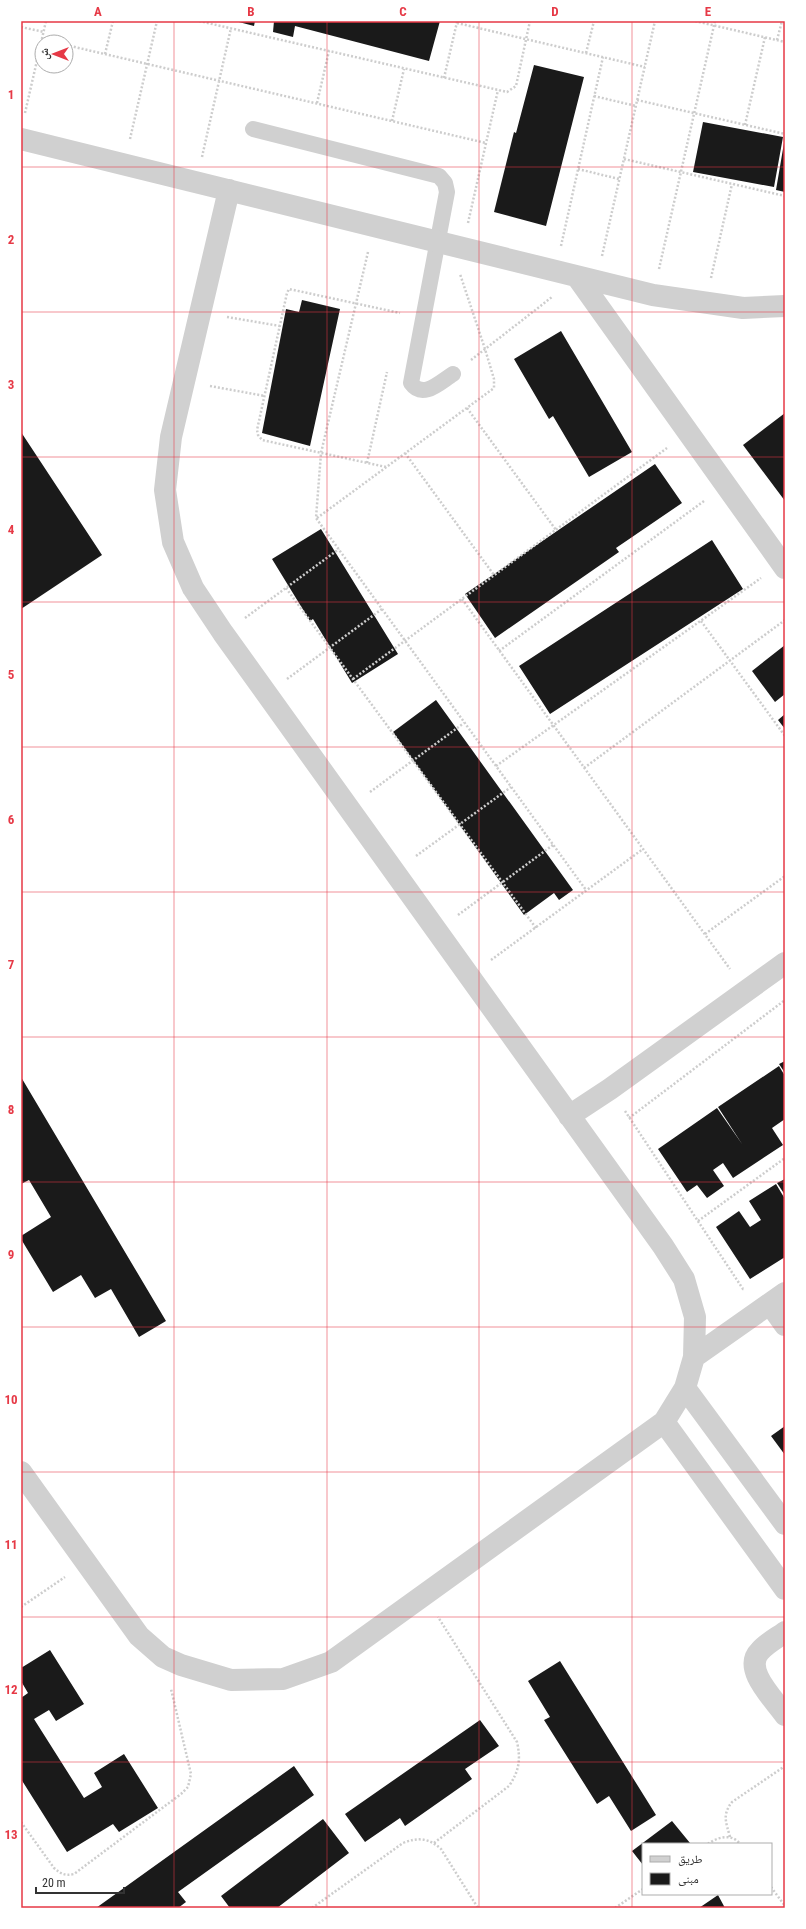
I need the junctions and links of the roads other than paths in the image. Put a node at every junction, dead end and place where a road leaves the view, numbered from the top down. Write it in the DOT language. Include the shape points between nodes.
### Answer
graph roads {
  1 [pos="253,129"];
  2 [pos="21,139"];
  3 [pos="229,190"];
  4 [pos="436,242"];
  5 [pos="587,280"];
  6 [pos="785,306"];
  7 [pos="453,374"];
  8 [pos="783,566"];
  9 [pos="785,963"];
  10 [pos="569,1116"];
  11 [pos="777,1298"];
  12 [pos="785,1325"];
  13 [pos="694,1357"];
  14 [pos="685,1388"];
  15 [pos="664,1422"];
  16 [pos="21,1472"];
  17 [pos="785,1524"];
  18 [pos="785,1589"];
  19 [pos="785,1632"];
  20 [pos="785,1715"];
  1 -- 4 [label="lane" via="439,176 445,183 447,192"];
  2 -- 3 [label="street"];
  3 -- 4 [label="street"];
  3 -- 10 [label="street" via="171,437 165,490 173,542 193,588 223,634"];
  4 -- 5 [label="street"];
  4 -- 7 [label="lane" via="411,383 414,388 427,391"];
  5 -- 6 [label="street" via="705,304 743,308"];
  5 -- 8 [label="street" via="688,433"];
  9 -- 10 [label="street"];
  10 -- 13 [label="street" via="684,1279 695,1317"];
  11 -- 12 [label="street"];
  11 -- 13 [label="street"];
  13 -- 14 [label="street"];
  14 -- 15 [label="street"];
  14 -- 17 [label="street"];
  15 -- 16 [label="street" via="331,1662 282,1679 231,1680 181,1665 163,1656 139,1636"];
  15 -- 18 [label="street"];
  19 -- 20 [label="street" via="759,1651 754,1663 756,1676"];
}
